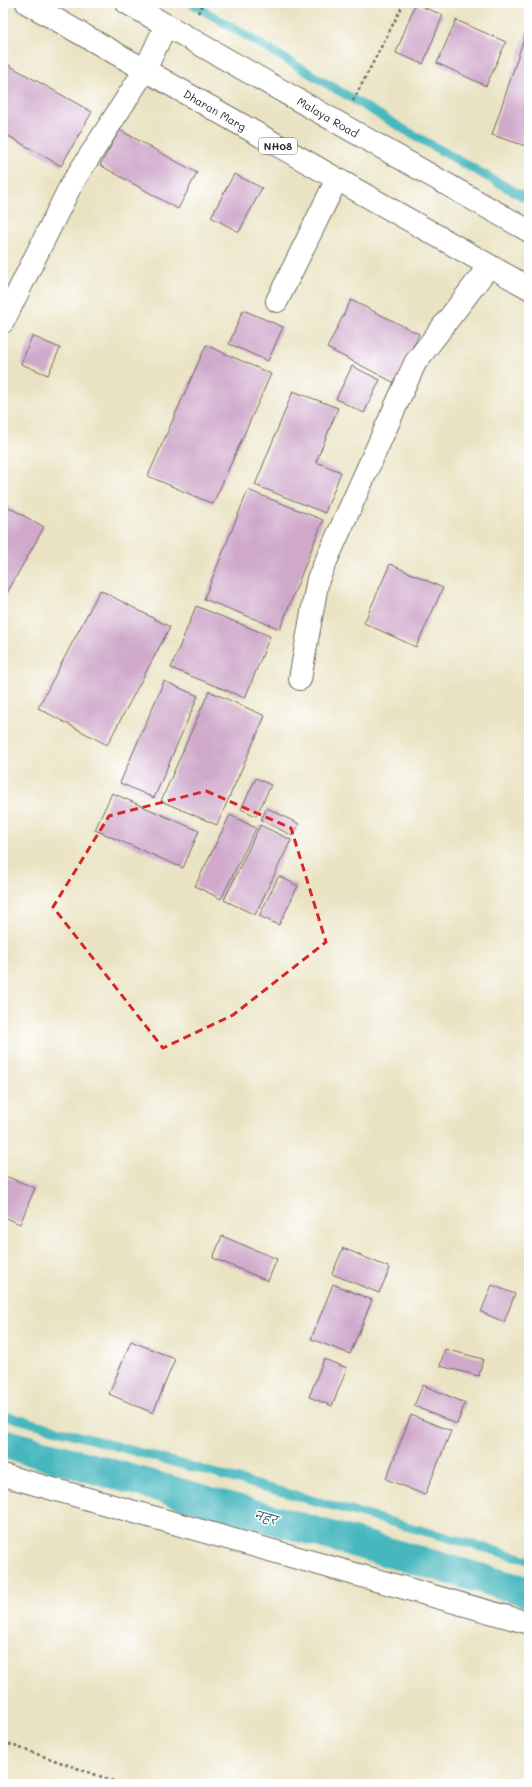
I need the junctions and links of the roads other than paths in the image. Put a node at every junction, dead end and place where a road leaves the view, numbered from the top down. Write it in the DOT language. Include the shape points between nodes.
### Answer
graph roads {
  1 [pos="27,3"];
  2 [pos="127,3"];
  3 [pos="166,25"];
  4 [pos="145,70"];
  5 [pos="337,179"];
  6 [pos="529,231"];
  7 [pos="489,266"];
  8 [pos="529,288"];
  9 [pos="277,301"];
  10 [pos="3,322"];
  11 [pos="300,679"];
  12 [pos="3,1475"];
  13 [pos="529,1623"];
  1 -- 4 [label="street, Dharan Marg / NH08"];
  2 -- 3 [label="street, Malaya Road"];
  3 -- 4 [label="street"];
  3 -- 6 [label="street, Malaya Road"];
  4 -- 5 [label="street, Dharan Marg / NH08"];
  4 -- 10 [label="street" via="71,185"];
  5 -- 7 [label="street, Dharan Marg / NH08"];
  5 -- 9 [label="street"];
  7 -- 8 [label="street, Dharan Marg / NH08"];
  7 -- 11 [label="street" via="415,363 318,580"];
  12 -- 13 [label="street"];
}
